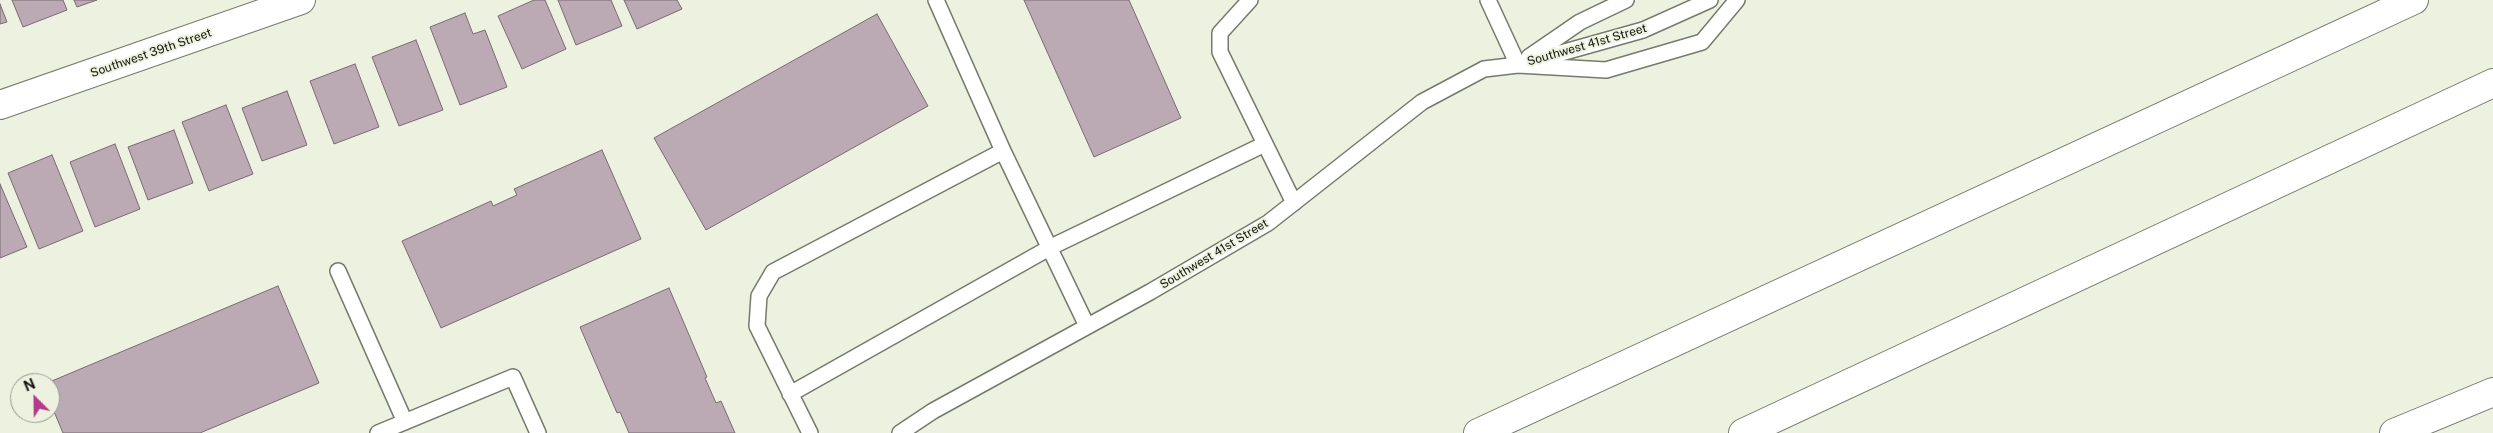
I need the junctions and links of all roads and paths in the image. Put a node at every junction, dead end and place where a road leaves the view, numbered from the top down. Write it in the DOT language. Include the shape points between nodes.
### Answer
graph roads {
  1 [pos="301,0"];
  2 [pos="936,0"];
  3 [pos="1250,0"];
  4 [pos="1488,0"];
  5 [pos="1626,0"];
  6 [pos="1710,0"];
  7 [pos="1737,0"];
  8 [pos="2414,0"];
  9 [pos="1518,65"];
  10 [pos="2486,87"];
  11 [pos="0,105"];
  12 [pos="1265,144"];
  13 [pos="1003,151"];
  14 [pos="1294,202"];
  15 [pos="1051,247"];
  16 [pos="338,271"];
  17 [pos="1087,326"];
  18 [pos="2493,392"];
  19 [pos="790,394"];
  20 [pos="404,422"];
  21 [pos="378,433"];
  22 [pos="538,433"];
  23 [pos="810,433"];
  24 [pos="900,433"];
  25 [pos="1478,433"];
  26 [pos="1743,433"];
  27 [pos="2394,433"];
  1 -- 11 [label="main road, Southwest 39th Street"];
  2 -- 13 [label="lane"];
  3 -- 12 [label="lane" via="1220,33 1220,52"];
  4 -- 9 [label="lane"];
  5 -- 9 [label="lane, Southwest 41st Street" via="1580,22"];
  6 -- 9 [label="lane, Southwest 41st Street" via="1643,30"];
  7 -- 9 [label="lane, Southwest 41st Street" via="1702,42 1606,70"];
  8 -- 25 [label="main road"];
  9 -- 14 [label="lane, Southwest 41st Street" via="1484,68 1422,102"];
  10 -- 26 [label="main road"];
  12 -- 14 [label="lane"];
  12 -- 15 [label="lane"];
  13 -- 15 [label="lane"];
  13 -- 19 [label="lane" via="773,272 759,296 757,326"];
  14 -- 17 [label="lane, Southwest 41st Street" via="1268,223"];
  15 -- 17 [label="lane"];
  15 -- 19 [label="lane"];
  16 -- 20 [label="lane"];
  17 -- 24 [label="lane, Southwest 41st Street" via="933,411"];
  18 -- 27 [label="main road"];
  19 -- 23 [label="lane"];
  20 -- 21 [label="lane"];
  20 -- 22 [label="lane" via="513,377"];
}
